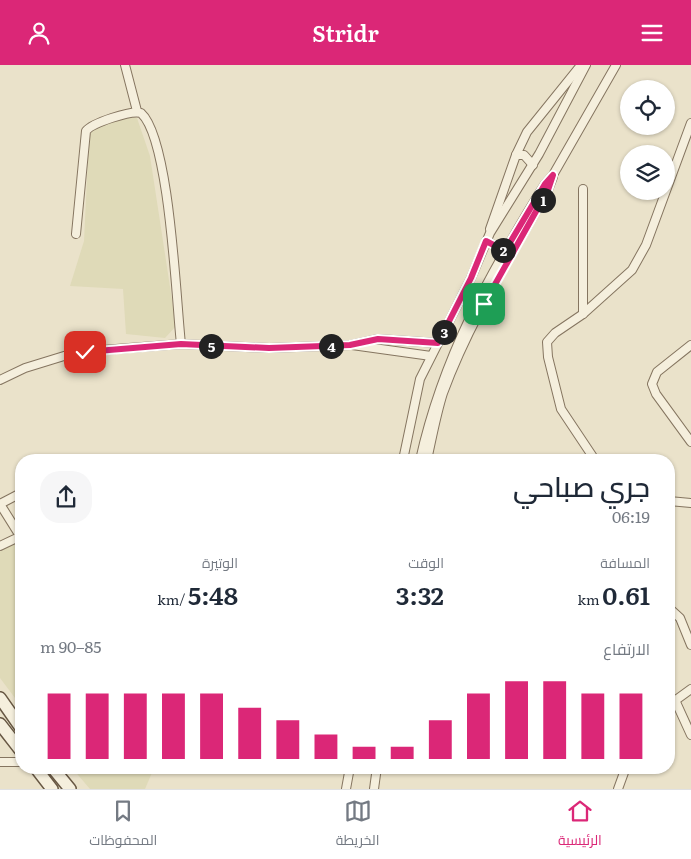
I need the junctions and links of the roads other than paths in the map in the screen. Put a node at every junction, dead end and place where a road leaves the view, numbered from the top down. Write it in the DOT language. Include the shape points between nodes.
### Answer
graph roads {
  1 [pos="125,65"];
  2 [pos="581,65"];
  3 [pos="586,65"];
  4 [pos="616,65"];
  5 [pos="549,104"];
  6 [pos="561,110"];
  7 [pos="138,111"];
  8 [pos="691,123"];
  9 [pos="516,155"];
  10 [pos="533,165"];
  11 [pos="553,175"];
  12 [pos="582,189"];
  13 [pos="76,233"];
  14 [pos="488,237"];
  15 [pos="505,251"];
  16 [pos="584,314"];
  17 [pos="438,343"];
  18 [pos="181,344"];
  19 [pos="350,345"];
  20 [pos="691,345"];
  21 [pos="431,356"];
  22 [pos="0,380"];
  23 [pos="691,442"];
  24 [pos="404,454"];
  25 [pos="422,454"];
  26 [pos="428,454"];
  27 [pos="591,454"];
  28 [pos="15,496"];
  29 [pos="675,502"];
  30 [pos="691,503"];
  31 [pos="0,504"];
  32 [pos="15,527"];
  33 [pos="15,539"];
  34 [pos="0,546"];
  35 [pos="675,613"];
  36 [pos="691,645"];
  37 [pos="691,689"];
  38 [pos="0,698"];
  39 [pos="675,701"];
  40 [pos="675,708"];
  41 [pos="15,719"];
  42 [pos="0,724"];
  43 [pos="691,735"];
  44 [pos="15,743"];
  45 [pos="15,761"];
  46 [pos="0,762"];
  47 [pos="40,774"];
  48 [pos="58,774"];
  49 [pos="349,774"];
  50 [pos="376,774"];
  51 [pos="623,774"];
  52 [pos="52,789"];
  53 [pos="70,789"];
  54 [pos="346,789"];
  55 [pos="374,789"];
  56 [pos="618,789"];
  1 -- 7 [label="street"];
  2 -- 5 [label="street"];
  3 -- 6 [label="street"];
  4 -- 11 [label="street"];
  5 -- 6 [label="street" via="553,110"];
  5 -- 9 [label="street" via="531,127"];
  6 -- 10 [label="street"];
  7 -- 13 [label="street" via="91,126 86,131"];
  7 -- 18 [label="street" via="144,116 154,138 161,168"];
  8 -- 16 [label="street" via="640,258 624,278"];
  9 -- 10 [label="street" via="524,155"];
  9 -- 14 [label="street"];
  10 -- 14 [label="street"];
  11 -- 15 [label="street"];
  11 -- 26 [label="street" via="456,362 443,395"];
  12 -- 16 [label="street"];
  14 -- 15 [label="street"];
  14 -- 17 [label="street"];
  15 -- 25 [label="street" via="450,359 437,393"];
  16 -- 27 [label="street" via="548,338 547,351 561,409"];
  17 -- 19 [label="street" via="378,339"];
  17 -- 21 [label="street"];
  18 -- 19 [label="street" via="269,348"];
  18 -- 22 [label="street" via="85,352 25,368"];
  19 -- 21 [label="street"];
  20 -- 23 [label="street" via="657,372 652,384"];
  21 -- 24 [label="street" via="416,391"];
  28 -- 31 [label="street"];
  29 -- 30 [label="street"];
  31 -- 32 [label="street"];
  33 -- 34 [label="street"];
  35 -- 36 [label="street"];
  37 -- 39 [label="street"];
  38 -- 41 [label="main road"];
  40 -- 43 [label="street"];
  42 -- 44 [label="main road"];
  45 -- 46 [label="street"];
  47 -- 52 [label="main road"];
  48 -- 53 [label="main road"];
  49 -- 54 [label="street"];
  50 -- 55 [label="street"];
  51 -- 56 [label="street"];
}
